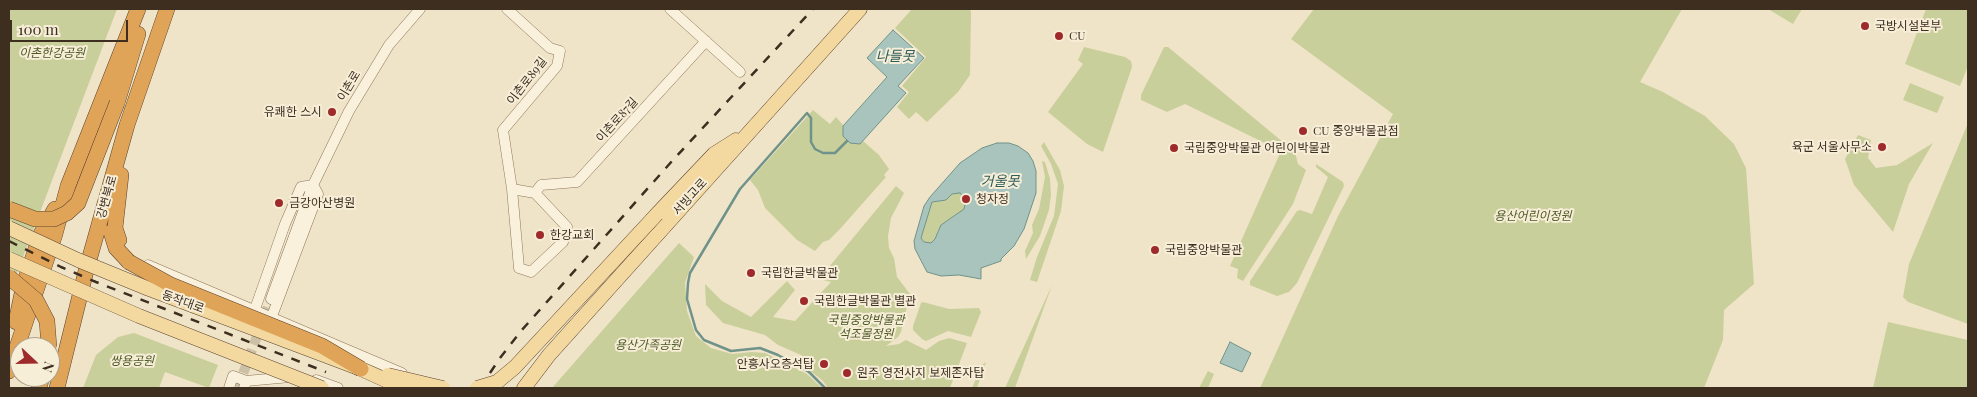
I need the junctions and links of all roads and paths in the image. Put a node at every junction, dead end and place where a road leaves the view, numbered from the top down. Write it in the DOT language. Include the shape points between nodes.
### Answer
graph roads {
  1 [pos="138,9"];
  2 [pos="146,9"];
  3 [pos="167,9"];
  4 [pos="420,9"];
  5 [pos="507,9"];
  6 [pos="670,9"];
  7 [pos="860,9"];
  8 [pos="706,41"];
  9 [pos="740,72"];
  10 [pos="127,125"];
  11 [pos="750,131"];
  12 [pos="313,185"];
  13 [pos="68,186"];
  14 [pos="512,189"];
  15 [pos="535,193"];
  16 [pos="118,199"];
  17 [pos="9,209"];
  18 [pos="9,228"];
  19 [pos="119,240"];
  20 [pos="9,259"];
  21 [pos="9,277"];
  22 [pos="271,299"];
  23 [pos="255,309"];
  24 [pos="272,316"];
  25 [pos="49,337"];
  26 [pos="9,356"];
  27 [pos="361,369"];
  28 [pos="9,371"];
  29 [pos="239,387"];
  30 [pos="57,388"];
  31 [pos="322,388"];
  32 [pos="338,388"];
  33 [pos="404,388"];
  34 [pos="444,388"];
  35 [pos="477,388"];
  36 [pos="524,388"];
  1 -- 13 [label="highway"];
  2 -- 17 [label="highway, bridge" via="117,103 78,203 54,219 35,219"];
  3 -- 10 [label="highway, 강변북로"];
  4 -- 12 [label="street, 이촌로" via="389,45 349,111"];
  5 -- 14 [label="street, 이촌로89길" via="550,48 560,52 557,66 503,130"];
  6 -- 8 [label="street"];
  7 -- 11 [label="main road, 서빙고로"];
  8 -- 9 [label="street"];
  8 -- 15 [label="street, 이촌로87길" via="577,182 541,185"];
  10 -- 16 [label="highway"];
  10 -- 30 [label="highway, 강변북로"];
  11 -- 35 [label="main road, bridge" via="714,154 515,367 497,382"];
  11 -- 36 [label="main road, 서빙고로" via="549,355"];
  12 -- 22 [label="street, 이촌로"];
  12 -- 23 [label="street, 이촌로" via="301,187"];
  12 -- 24 [label="street, 이촌로" via="318,194"];
  13 -- 26 [label="highway" via="41,234 24,284"];
  13 -- 28 [label="highway"];
  14 -- 15 [label="street"];
  14 -- 15 [label="street, 이촌로89길" via="519,268 531,272 563,242 567,227"];
  16 -- 19 [label="highway" via="115,228"];
  16 -- 27 [label="highway, bridge" via="111,223 111,237 129,262 171,285 322,346"];
  18 -- 27 [label="main road, 동작대로, bridge" via="149,290"];
  19 -- 23 [label="street" via="129,254 144,264"];
  20 -- 31 [label="main road, bridge" via="139,316"];
  21 -- 25 [label="highway, bridge" via="36,300 48,320"];
  23 -- 24 [label="street"];
  24 -- 33 [label="street" via="402,373"];
  27 -- 33 [label="main road, bridge"];
  27 -- 34 [label="main road, bridge"];
  29 -- 32 [label="street" via="304,375"];
}
